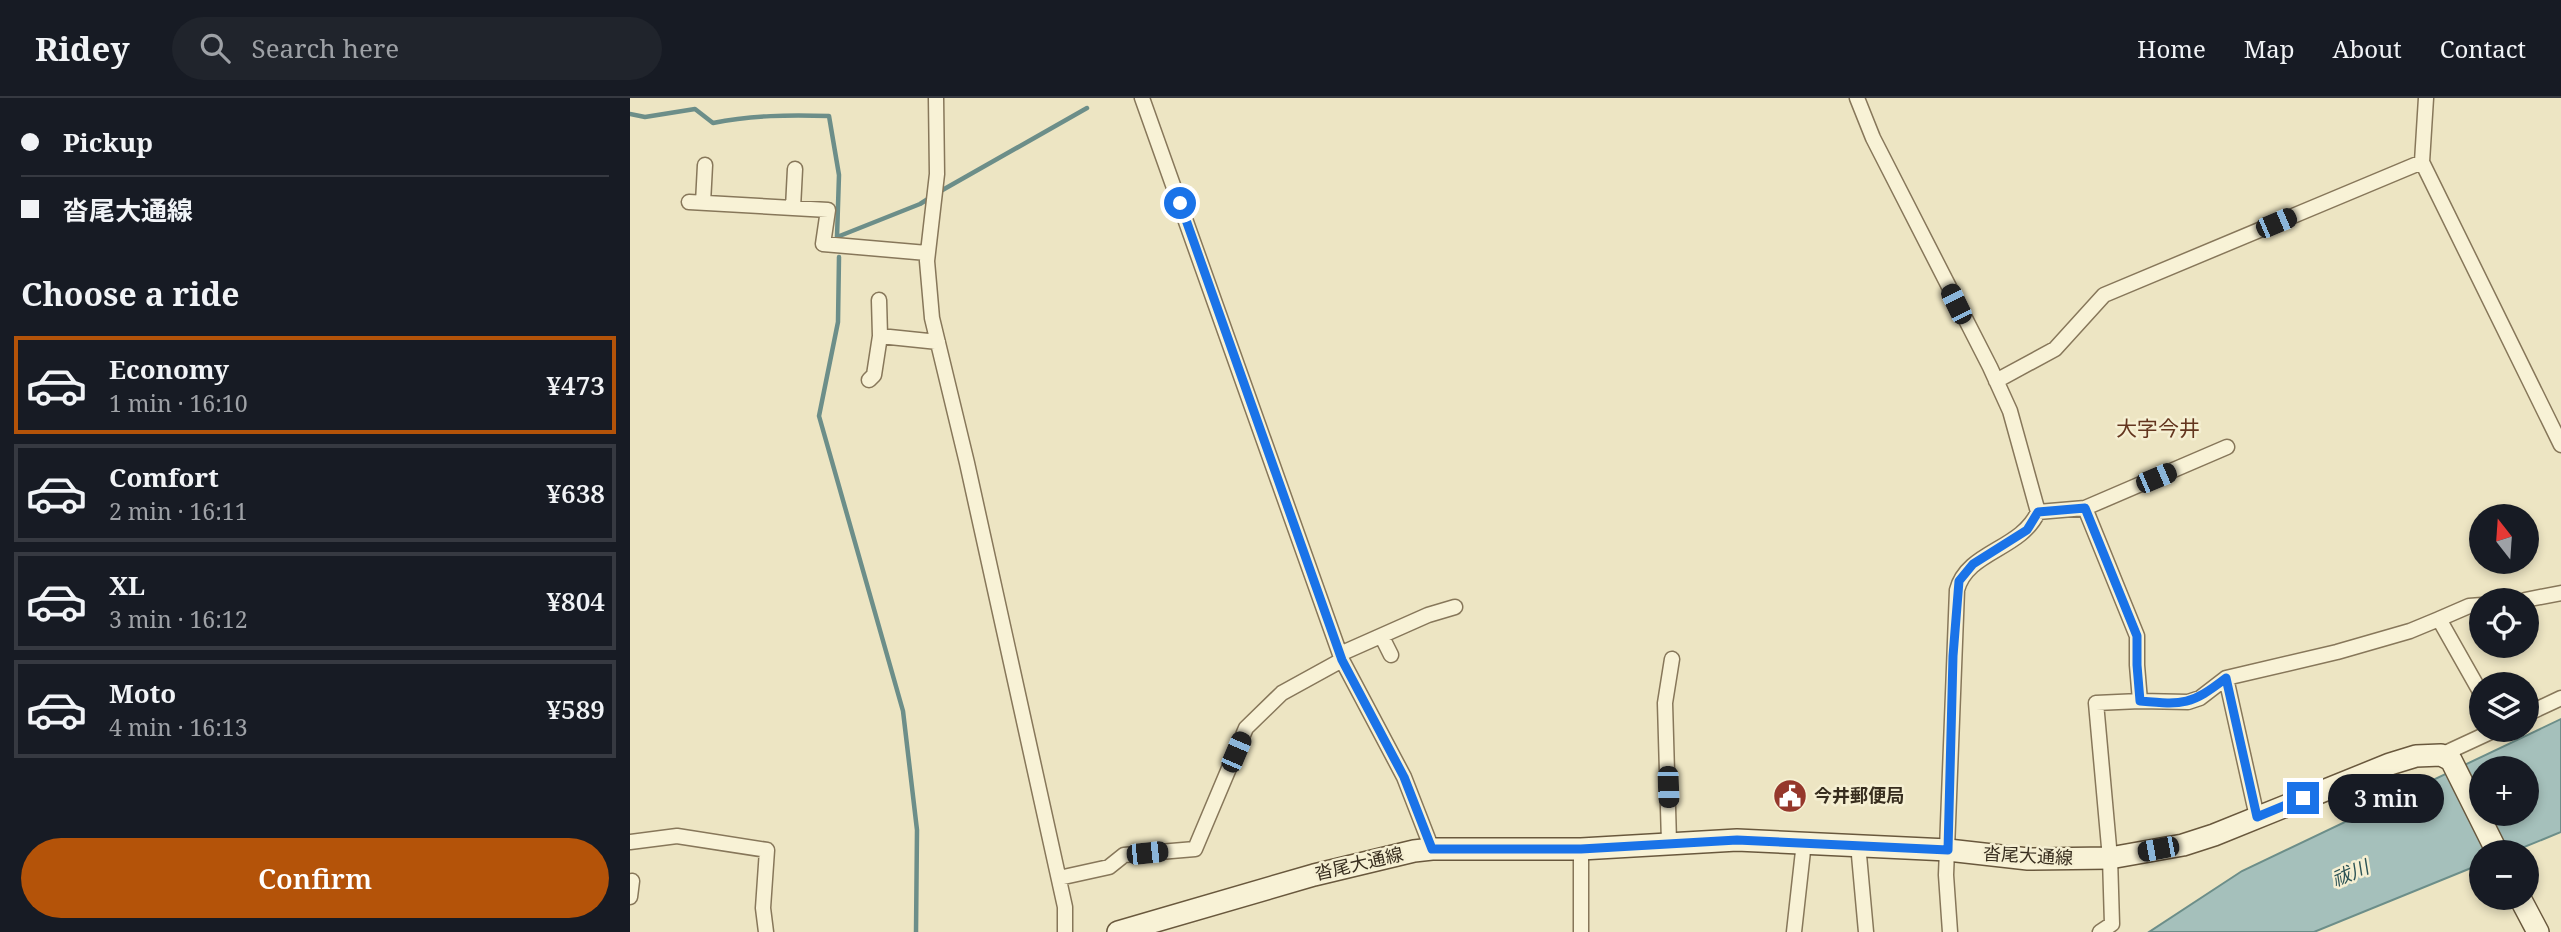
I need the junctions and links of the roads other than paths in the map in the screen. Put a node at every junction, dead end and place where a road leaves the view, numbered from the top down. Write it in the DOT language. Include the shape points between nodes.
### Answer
graph roads {
  1 [pos="936,98"];
  2 [pos="1142,98"];
  3 [pos="1857,98"];
  4 [pos="2426,98"];
  5 [pos="2423,162"];
  6 [pos="705,164"];
  7 [pos="795,169"];
  8 [pos="793,208"];
  9 [pos="927,253"];
  10 [pos="879,300"];
  11 [pos="880,336"];
  12 [pos="938,342"];
  13 [pos="869,380"];
  14 [pos="1996,381"];
  15 [pos="2561,445"];
  16 [pos="2227,447"];
  17 [pos="2085,508"];
  18 [pos="2038,512"];
  19 [pos="2561,593"];
  20 [pos="2539,597"];
  21 [pos="2469,606"];
  22 [pos="1455,607"];
  23 [pos="2439,619"];
  24 [pos="1382,637"];
  25 [pos="1391,655"];
  26 [pos="1341,657"];
  27 [pos="1672,659"];
  28 [pos="2469,672"];
  29 [pos="2226,678"];
  30 [pos="2561,698"];
  31 [pos="2140,701"];
  32 [pos="2539,708"];
  33 [pos="2474,742"];
  34 [pos="2446,758"];
  35 [pos="2257,817"];
  36 [pos="2490,840"];
  37 [pos="630,842"];
  38 [pos="1670,842"];
  39 [pos="1804,842"];
  40 [pos="1858,845"];
  41 [pos="1432,849"];
  42 [pos="1581,849"];
  43 [pos="1948,850"];
  44 [pos="2110,858"];
  45 [pos="1059,878"];
  46 [pos="632,881"];
  47 [pos="630,897"];
  48 [pos="2526,910"];
  49 [pos="766,932"];
  50 [pos="1065,932"];
  51 [pos="1118,932"];
  52 [pos="1581,932"];
  53 [pos="1794,932"];
  54 [pos="1866,932"];
  55 [pos="1950,932"];
  56 [pos="2100,932"];
  57 [pos="2538,932"];
  1 -- 9 [label="street" via="937,174"];
  2 -- 26 [label="street"];
  3 -- 14 [label="street"];
  4 -- 5 [label="street"];
  5 -- 14 [label="street" via="2104,295 2055,349"];
  5 -- 15 [label="street"];
  6 -- 8 [label="street" via="696,203"];
  7 -- 8 [label="street"];
  8 -- 9 [label="street" via="828,211 823,244"];
  9 -- 12 [label="street"];
  10 -- 11 [label="street"];
  11 -- 12 [label="street"];
  11 -- 13 [label="street" via="874,375"];
  12 -- 45 [label="street"];
  14 -- 18 [label="street" via="2010,411"];
  16 -- 17 [label="street"];
  17 -- 18 [label="street"];
  17 -- 31 [label="street" via="2137,636"];
  18 -- 43 [label="street" via="2027,530 1973,564 1959,581"];
  19 -- 20 [label="street"];
  21 -- 23 [label="street"];
  22 -- 24 [label="street"];
  23 -- 28 [label="street"];
  23 -- 29 [label="street" via="2337,652"];
  24 -- 25 [label="street"];
  24 -- 26 [label="street"];
  26 -- 41 [label="street" via="1404,777"];
  26 -- 45 [label="street" via="1282,693 1246,728 1195,849 1124,856 1110,867"];
  27 -- 38 [label="street" via="1665,703"];
  29 -- 31 [label="street" via="2188,702"];
  29 -- 35 [label="street"];
  30 -- 32 [label="street"];
  31 -- 44 [label="street" via="2096,703"];
  33 -- 34 [label="street"];
  34 -- 35 [label="main road, 沓尾大通線" via="2416,756 2390,764"];
  34 -- 36 [label="main road"];
  35 -- 44 [label="main road, 沓尾大通線" via="2183,845"];
  37 -- 49 [label="street" via="677,836 767,850"];
  38 -- 39 [label="main road, 沓尾大通線"];
  38 -- 42 [label="main road, 沓尾大通線"];
  39 -- 40 [label="main road, 沓尾大通線"];
  39 -- 53 [label="street"];
  40 -- 43 [label="main road, 沓尾大通線"];
  40 -- 54 [label="street"];
  41 -- 42 [label="main road, 沓尾大通線"];
  41 -- 51 [label="main road, 沓尾大通線" via="1314,875"];
  42 -- 52 [label="street"];
  43 -- 44 [label="main road, 沓尾大通線" via="2028,859"];
  43 -- 55 [label="street"];
  44 -- 56 [label="street" via="2112,924"];
  45 -- 50 [label="street"];
  46 -- 47 [label="street"];
  48 -- 57 [label="main road"];
}
